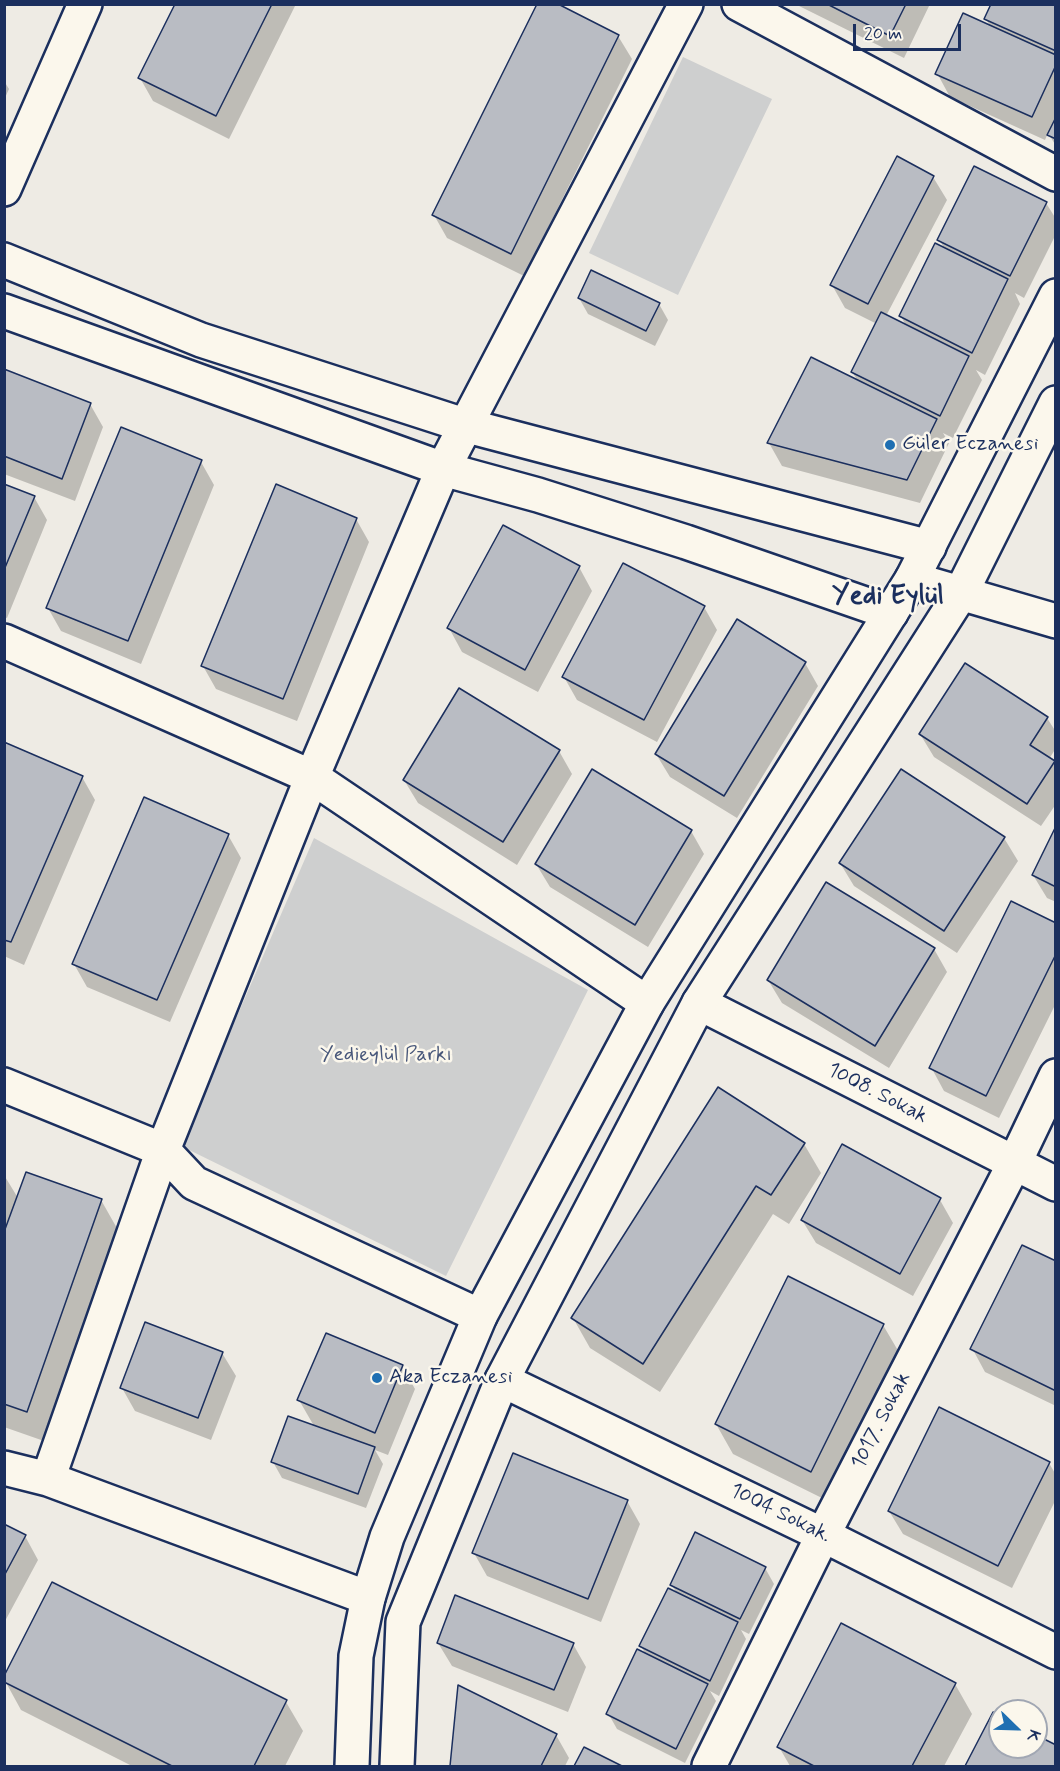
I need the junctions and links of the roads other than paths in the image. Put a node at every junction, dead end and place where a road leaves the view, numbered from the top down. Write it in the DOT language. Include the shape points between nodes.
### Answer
graph roads {
  1 [pos="85,4"];
  2 [pos="686,4"];
  3 [pos="739,4"];
  4 [pos="1056,174"];
  5 [pos="4,189"];
  6 [pos="4,260"];
  7 [pos="1056,296"];
  8 [pos="4,311"];
  9 [pos="1056,403"];
  10 [pos="464,425"];
  11 [pos="443,469"];
  12 [pos="929,547"];
  13 [pos="912,579"];
  14 [pos="962,593"];
  15 [pos="891,613"];
  16 [pos="1056,621"];
  17 [pos="4,641"];
  18 [pos="312,777"];
  19 [pos="699,1003"];
  20 [pos="647,1004"];
  21 [pos="1056,1076"];
  22 [pos="4,1084"];
  23 [pos="163,1150"];
  24 [pos="1014,1164"];
  25 [pos="1056,1184"];
  26 [pos="480,1316"];
  27 [pos="502,1380"];
  28 [pos="4,1468"];
  29 [pos="48,1479"];
  30 [pos="823,1535"];
  31 [pos="368,1598"];
  32 [pos="1056,1652"];
  33 [pos="352,1767"];
  34 [pos="397,1767"];
  35 [pos="710,1767"];
  1 -- 5 [label="street"];
  2 -- 10 [label="street"];
  3 -- 4 [label="street"];
  6 -- 10 [label="street" via="201,340"];
  7 -- 12 [label="street"];
  8 -- 11 [label="street"];
  9 -- 14 [label="street"];
  10 -- 11 [label="street"];
  10 -- 12 [label="street"];
  11 -- 15 [label="street" via="686,542"];
  11 -- 18 [label="street"];
  12 -- 13 [label="street"];
  13 -- 14 [label="street"];
  13 -- 15 [label="street"];
  14 -- 16 [label="street"];
  14 -- 19 [label="street"];
  15 -- 20 [label="street"];
  17 -- 18 [label="street"];
  18 -- 20 [label="street"];
  18 -- 23 [label="street"];
  19 -- 24 [label="street, 1008. Sokak"];
  19 -- 27 [label="street"];
  20 -- 26 [label="street"];
  21 -- 24 [label="street, 1017. Sokak"];
  22 -- 23 [label="street"];
  23 -- 26 [label="street" via="194,1183"];
  23 -- 29 [label="street"];
  24 -- 25 [label="street, 1008. Sokak"];
  24 -- 30 [label="street, 1017. Sokak"];
  26 -- 31 [label="street" via="387,1537"];
  27 -- 30 [label="street, 1004 Sokak."];
  27 -- 34 [label="street" via="403,1622"];
  28 -- 29 [label="street"];
  29 -- 31 [label="street"];
  30 -- 32 [label="street, 1004 Sokak."];
  30 -- 35 [label="street, 1017. Sokak"];
  31 -- 33 [label="street" via="356,1656"];
}
